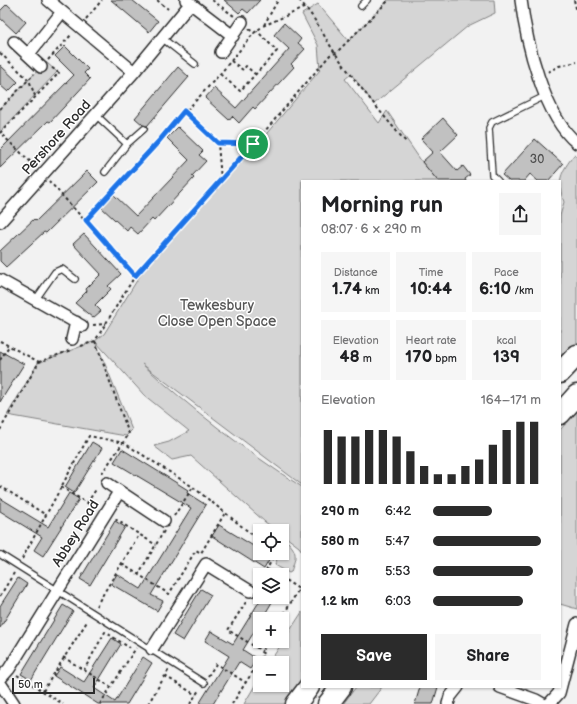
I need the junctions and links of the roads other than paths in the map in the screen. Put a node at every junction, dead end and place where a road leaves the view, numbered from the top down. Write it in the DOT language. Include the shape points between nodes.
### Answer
graph roads {
  1 [pos="48,0"];
  2 [pos="367,0"];
  3 [pos="521,0"];
  4 [pos="188,2"];
  5 [pos="361,6"];
  6 [pos="62,12"];
  7 [pos="242,22"];
  8 [pos="233,36"];
  9 [pos="162,38"];
  10 [pos="14,42"];
  11 [pos="221,52"];
  12 [pos="28,55"];
  13 [pos="195,64"];
  14 [pos="41,67"];
  15 [pos="134,72"];
  16 [pos="545,96"];
  17 [pos="96,115"];
  18 [pos="144,129"];
  19 [pos="577,143"];
  20 [pos="127,144"];
  21 [pos="104,172"];
  22 [pos="497,180"];
  23 [pos="0,222"];
  24 [pos="75,279"];
  25 [pos="0,280"];
  26 [pos="36,299"];
  27 [pos="73,344"];
  28 [pos="577,354"];
  29 [pos="561,372"];
  30 [pos="577,395"];
  31 [pos="561,413"];
  32 [pos="104,481"];
  33 [pos="119,492"];
  34 [pos="164,521"];
  35 [pos="1,555"];
  36 [pos="57,591"];
  37 [pos="251,592"];
  38 [pos="577,625"];
  39 [pos="152,649"];
  40 [pos="0,679"];
  41 [pos="0,683"];
  42 [pos="204,683"];
  43 [pos="561,685"];
  44 [pos="308,688"];
  45 [pos="340,688"];
  46 [pos="457,688"];
  47 [pos="503,688"];
  48 [pos="560,688"];
  49 [pos="14,704"];
  50 [pos="296,704"];
  51 [pos="328,704"];
  52 [pos="448,704"];
  53 [pos="544,704"];
  54 [pos="549,704"];
  1 -- 6 [label="street"];
  2 -- 5 [label="lane"];
  3 -- 16 [label="street"];
  4 -- 8 [label="street, Pershore Road"];
  4 -- 9 [label="street, Pershore Road"];
  6 -- 12 [label="street"];
  6 -- 15 [label="street"];
  7 -- 8 [label="street"];
  8 -- 11 [label="street"];
  9 -- 13 [label="lane"];
  9 -- 15 [label="street, Pershore Road"];
  10 -- 12 [label="street"];
  12 -- 14 [label="street"];
  15 -- 17 [label="street, Pershore Road"];
  16 -- 19 [label="street" via="559,124"];
  16 -- 22 [label="lane" via="492,122 489,128 492,175"];
  17 -- 20 [label="lane"];
  17 -- 23 [label="street, Pershore Road"];
  18 -- 20 [label="lane"];
  20 -- 21 [label="lane"];
  24 -- 26 [label="lane" via="62,269 55,272"];
  25 -- 26 [label="street"];
  26 -- 27 [label="street" via="79,324"];
  28 -- 29 [label="highway"];
  30 -- 31 [label="highway"];
  32 -- 33 [label="street"];
  33 -- 34 [label="street"];
  33 -- 36 [label="street, Abbey Road"];
  35 -- 36 [label="lane, Abbey Road"];
  36 -- 39 [label="lane, Abbey Road"];
  36 -- 40 [label="street, Abbey Road" via="9,669"];
  37 -- 39 [label="street" via="206,564"];
  38 -- 43 [label="street"];
  39 -- 42 [label="lane, Abbey Road"];
  41 -- 49 [label="street"];
  44 -- 50 [label="highway"];
  45 -- 51 [label="highway"];
  46 -- 52 [label="street"];
  47 -- 53 [label="street"];
  48 -- 54 [label="street"];
}
